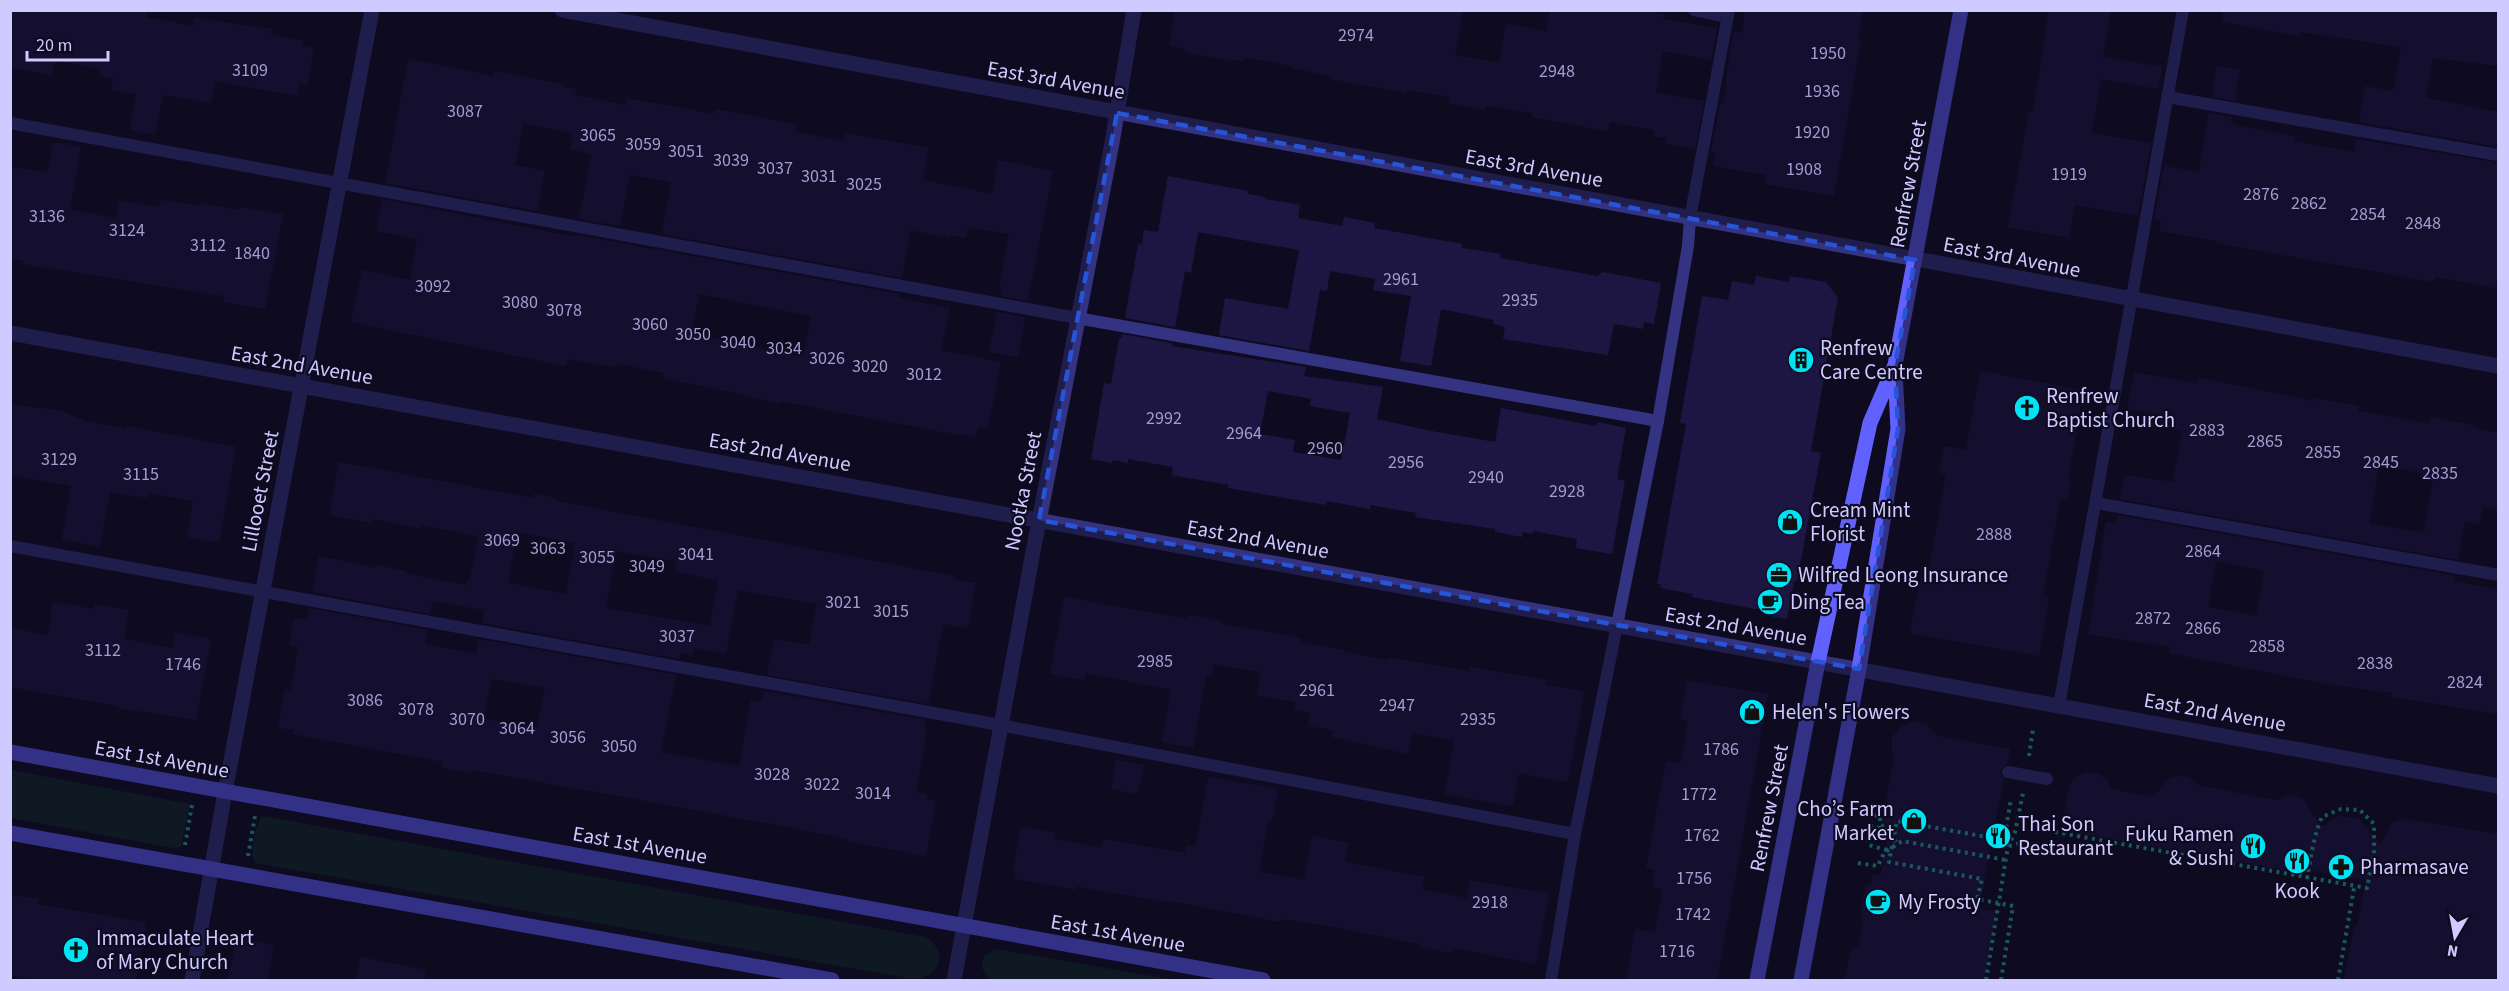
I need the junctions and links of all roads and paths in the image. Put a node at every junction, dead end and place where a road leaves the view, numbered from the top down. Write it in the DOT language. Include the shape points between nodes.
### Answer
graph roads {
  1 [pos="372,10"];
  2 [pos="562,10"];
  3 [pos="1134,10"];
  4 [pos="1694,10"];
  5 [pos="1961,10"];
  6 [pos="2183,10"];
  7 [pos="1729,14"];
  8 [pos="2167,97"];
  9 [pos="1117,113"];
  10 [pos="10,123"];
  11 [pos="2499,155"];
  12 [pos="340,183"];
  13 [pos="1690,218"];
  14 [pos="1915,260"];
  15 [pos="2133,300"];
  16 [pos="1077,318"];
  17 [pos="10,333"];
  18 [pos="1895,365"];
  19 [pos="2499,366"];
  20 [pos="302,386"];
  21 [pos="1658,421"];
  22 [pos="2096,502"];
  23 [pos="1039,520"];
  24 [pos="10,546"];
  25 [pos="2499,575"];
  26 [pos="263,591"];
  27 [pos="1618,626"];
  28 [pos="1818,662"];
  29 [pos="1859,669"];
  30 [pos="2059,706"];
  31 [pos="1000,725"];
  32 [pos="10,752"];
  33 [pos="2008,772"];
  34 [pos="2048,779"];
  35 [pos="2499,786"];
  36 [pos="225,792"];
  37 [pos="2011,799"];
  38 [pos="192,801"];
  39 [pos="256,814"];
  40 [pos="1867,815"];
  41 [pos="1889,832"];
  42 [pos="2055,832"];
  43 [pos="10,833"];
  44 [pos="1575,834"];
  45 [pos="1892,841"];
  46 [pos="1902,841"];
  47 [pos="2020,843"];
  48 [pos="1922,846"];
  49 [pos="2008,846"];
  50 [pos="184,848"];
  51 [pos="1890,849"];
  52 [pos="2188,858"];
  53 [pos="247,860"];
  54 [pos="1858,863"];
  55 [pos="212,869"];
  56 [pos="2307,879"];
  57 [pos="964,926"];
  58 [pos="192,981"];
  59 [pos="832,981"];
  60 [pos="954,981"];
  61 [pos="1263,981"];
  62 [pos="1551,981"];
  63 [pos="1756,981"];
  64 [pos="1801,981"];
  65 [pos="1986,981"];
  66 [pos="2001,981"];
  67 [pos="2338,981"];
  1 -- 12 [label="street, Lillooet Street"];
  2 -- 9 [label="street, East 3rd Avenue"];
  3 -- 9 [label="street, Nootka Street"];
  4 -- 7 [label="lane"];
  5 -- 14 [label="main road, Renfrew Street"];
  6 -- 8 [label="lane"];
  7 -- 13 [label="lane"];
  8 -- 11 [label="lane"];
  8 -- 15 [label="lane"];
  9 -- 13 [label="street, East 3rd Avenue"];
  9 -- 16 [label="street, Nootka Street"];
  10 -- 12 [label="lane"];
  12 -- 16 [label="lane"];
  12 -- 20 [label="street, Lillooet Street"];
  13 -- 14 [label="street, East 3rd Avenue"];
  13 -- 21 [label="lane"];
  14 -- 15 [label="street, East 3rd Avenue"];
  14 -- 18 [label="main road, Renfrew Street"];
  15 -- 19 [label="street, East 3rd Avenue"];
  15 -- 22 [label="lane"];
  16 -- 21 [label="lane"];
  16 -- 23 [label="street, Nootka Street"];
  17 -- 20 [label="street, East 2nd Avenue"];
  18 -- 28 [label="main road, Renfrew Street" via="1870,423"];
  18 -- 29 [label="main road, Renfrew Street" via="1898,429"];
  20 -- 23 [label="street, East 2nd Avenue"];
  20 -- 26 [label="street, Lillooet Street"];
  21 -- 27 [label="lane"];
  22 -- 25 [label="lane"];
  22 -- 30 [label="lane"];
  23 -- 27 [label="street, East 2nd Avenue"];
  23 -- 31 [label="street, Nootka Street"];
  24 -- 26 [label="lane"];
  26 -- 31 [label="lane"];
  26 -- 36 [label="street, Lillooet Street"];
  27 -- 28 [label="street, East 2nd Avenue"];
  27 -- 44 [label="lane"];
  28 -- 29 [label="street, East 2nd Avenue"];
  28 -- 63 [label="main road, Renfrew Street"];
  29 -- 30 [label="street, East 2nd Avenue"];
  29 -- 64 [label="main road, Renfrew Street"];
  30 -- 35 [label="street, East 2nd Avenue"];
  31 -- 44 [label="lane"];
  31 -- 57 [label="street, Nootka Street"];
  32 -- 36 [label="main road, East 1st Avenue"];
  33 -- 34 [label="lane"];
  36 -- 55 [label="street, Lillooet Street"];
  36 -- 57 [label="main road, East 1st Avenue"];
  37 -- 45 [label="path" via="2004,840 1897,821"];
  38 -- 50 [label="path"];
  39 -- 53 [label="path"];
  40 -- 41 [label="path" via="1880,816 1880,824"];
  41 -- 46 [label="path"];
  41 -- 51 [label="path" via="1872,828 1870,843"];
  42 -- 56 [label="path" via="2263,870 2286,874 2298,876 2310,878 2367,888 2374,852 2374,824 2360,810 2341,809 2322,817 2315,834 2308,871"];
  43 -- 55 [label="main road"];
  44 -- 62 [label="lane"];
  45 -- 46 [label="path"];
  45 -- 48 [label="path"];
  45 -- 51 [label="path"];
  45 -- 51 [label="path" via="1888,830 1871,826 1868,845"];
  46 -- 51 [label="path"];
  46 -- 65 [label="path" via="2006,860"];
  47 -- 49 [label="path"];
  51 -- 54 [label="path" via="1878,866"];
  51 -- 66 [label="path" via="1889,862 1982,879 1977,899 2013,906"];
  52 -- 56 [label="path"];
  55 -- 58 [label="street, Lillooet Street"];
  55 -- 59 [label="main road"];
  56 -- 67 [label="path" via="2354,888"];
  57 -- 60 [label="street, Nootka Street"];
  57 -- 61 [label="main road, East 1st Avenue"];
}
